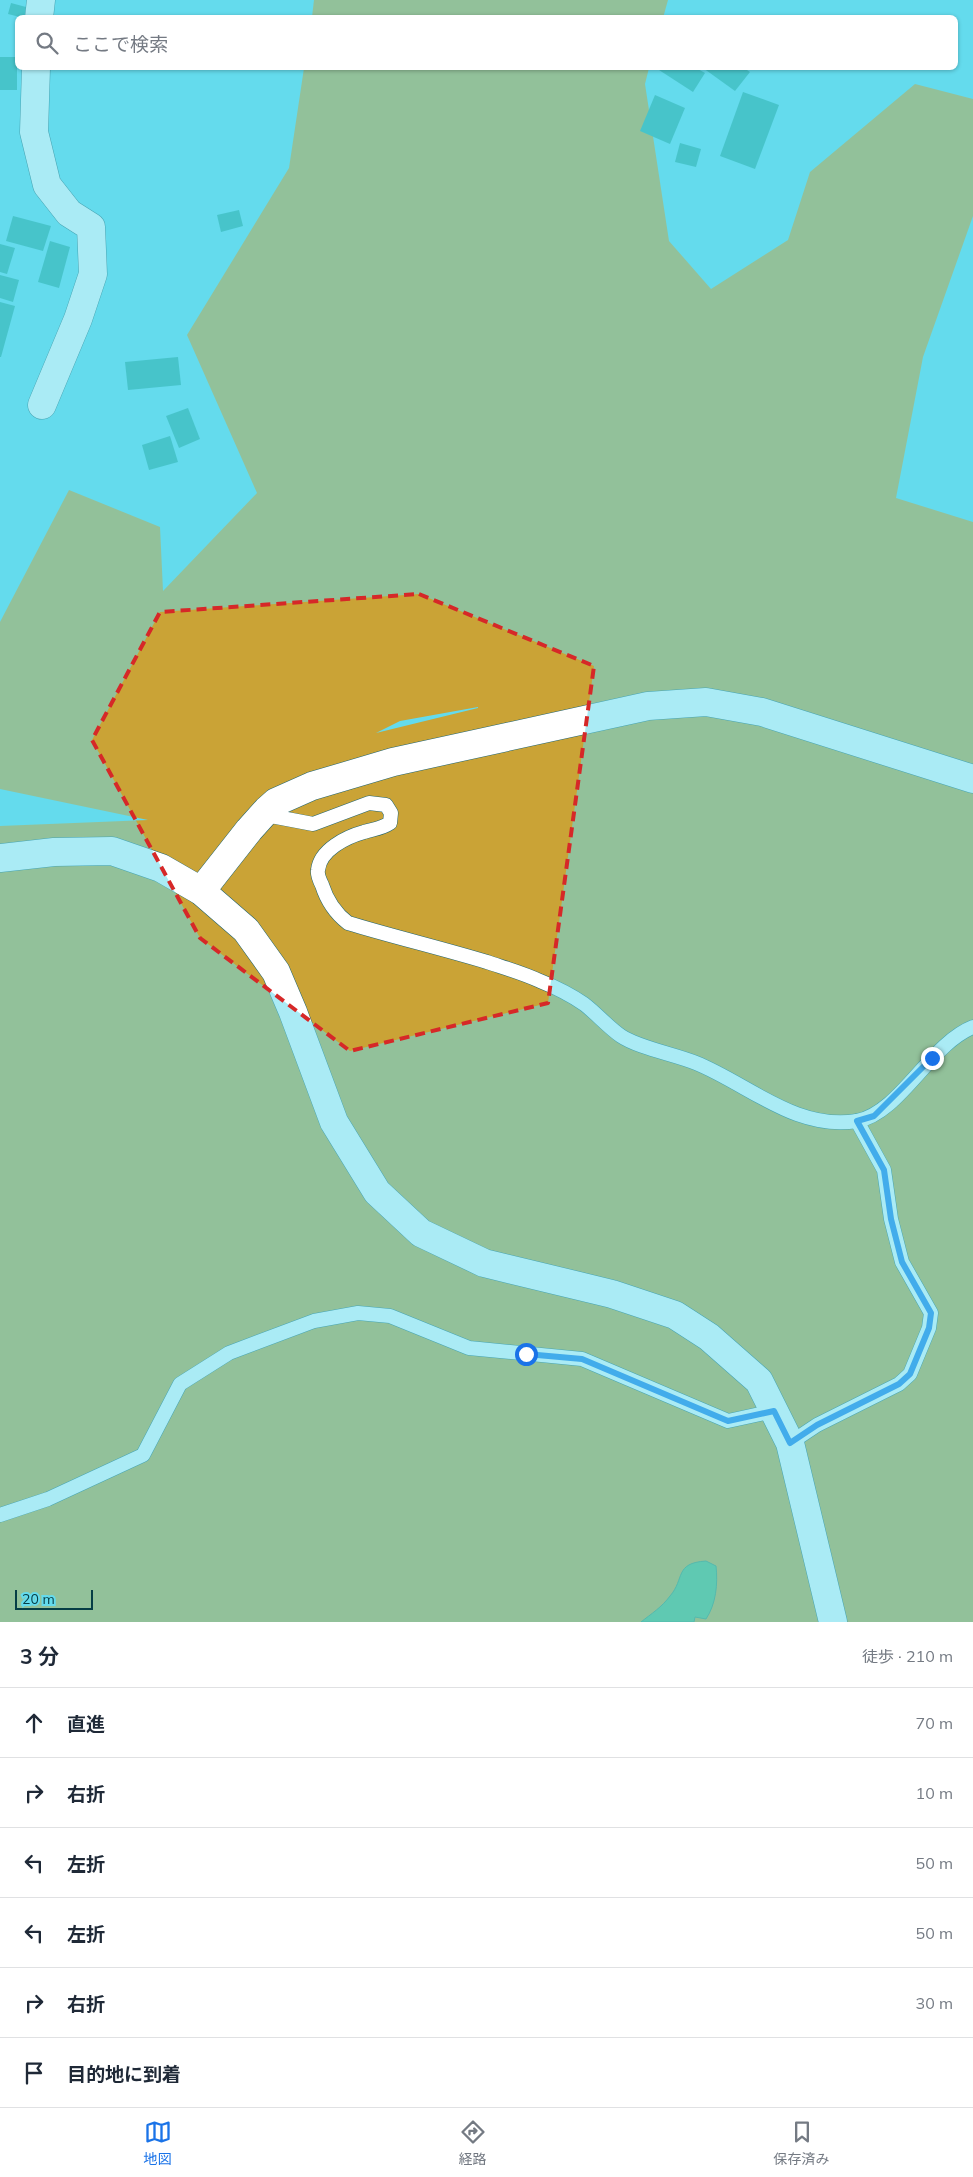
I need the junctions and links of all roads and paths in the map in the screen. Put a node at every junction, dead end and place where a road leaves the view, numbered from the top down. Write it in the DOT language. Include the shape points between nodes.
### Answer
graph roads {
  1 [pos="41,0"];
  2 [pos="39,15"];
  3 [pos="36,70"];
  4 [pos="42,405"];
  5 [pos="973,778"];
  6 [pos="267,810"];
  7 [pos="0,858"];
  8 [pos="201,891"];
  9 [pos="973,1027"];
  10 [pos="857,1121"];
  11 [pos="774,1411"];
  12 [pos="790,1443"];
  13 [pos="0,1515"];
  14 [pos="833,1622"];
  1 -- 2 [label="street"];
  3 -- 4 [label="street" via="34,132 47,185 70,213 91,228 93,274"];
  5 -- 6 [label="street" via="762,712 706,702 648,706 393,762 312,786 276,802"];
  6 -- 8 [label="street"];
  6 -- 10 [label="lane" via="271,816 313,824 369,803 386,805 391,813 390,824 363,832 332,847 321,860 317,872 336,914 348,923 540,980 583,1003 622,1037 697,1063 789,1111 821,1122"];
  7 -- 8 [label="street" via="54,852 112,851 161,868"];
  8 -- 11 [label="street" via="246,930 276,972 334,1122 377,1192 421,1233 484,1262 612,1294 675,1315 709,1337 759,1381"];
  9 -- 10 [label="lane" via="932,1058 874,1116"];
  10 -- 12 [label="lane" via="884,1170 891,1219 902,1262 931,1313 929,1328 910,1374 899,1384 817,1425"];
  11 -- 12 [label="street"];
  11 -- 13 [label="lane" via="728,1421 582,1359 469,1348 390,1316 358,1313 314,1321 229,1353 180,1384 143,1455 48,1500"];
  12 -- 14 [label="street"];
}
